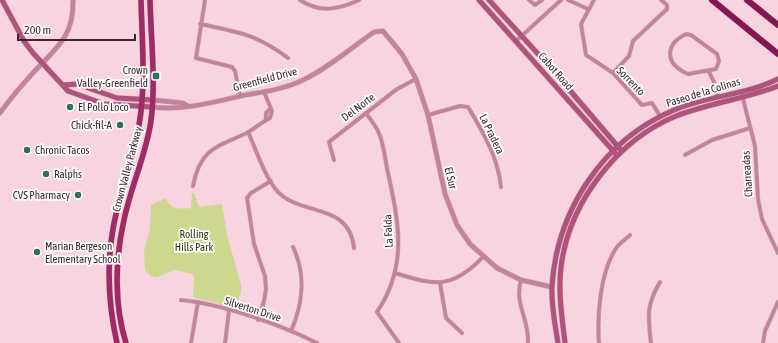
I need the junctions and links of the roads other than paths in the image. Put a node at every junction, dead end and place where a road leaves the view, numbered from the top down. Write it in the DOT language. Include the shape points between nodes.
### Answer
graph roads {
  1 [pos="2,0"];
  2 [pos="73,0"];
  3 [pos="141,0"];
  4 [pos="150,0"];
  5 [pos="205,0"];
  6 [pos="300,0"];
  7 [pos="359,0"];
  8 [pos="479,0"];
  9 [pos="489,0"];
  10 [pos="529,0"];
  11 [pos="542,0"];
  12 [pos="568,0"];
  13 [pos="594,0"];
  14 [pos="661,0"];
  15 [pos="712,0"];
  16 [pos="747,0"];
  17 [pos="559,1"];
  18 [pos="588,9"];
  19 [pos="200,24"];
  20 [pos="778,25"];
  21 [pos="381,30"];
  22 [pos="521,36"];
  23 [pos="516,41"];
  24 [pos="778,54"];
  25 [pos="288,58"];
  26 [pos="42,64"];
  27 [pos="716,69"];
  28 [pos="708,72"];
  29 [pos="613,73"];
  30 [pos="416,79"];
  31 [pos="778,79"];
  32 [pos="714,82"];
  33 [pos="64,85"];
  34 [pos="778,86"];
  35 [pos="741,91"];
  36 [pos="264,92"];
  37 [pos="240,96"];
  38 [pos="717,97"];
  39 [pos="742,97"];
  40 [pos="142,100"];
  41 [pos="153,100"];
  42 [pos="188,106"];
  43 [pos="141,107"];
  44 [pos="152,107"];
  45 [pos="694,109"];
  46 [pos="0,113"];
  47 [pos="366,113"];
  48 [pos="428,115"];
  49 [pos="660,116"];
  50 [pos="750,128"];
  51 [pos="248,132"];
  52 [pos="618,146"];
  53 [pos="613,151"];
  54 [pos="622,151"];
  55 [pos="685,155"];
  56 [pos="618,156"];
  57 [pos="334,160"];
  58 [pos="271,181"];
  59 [pos="192,186"];
  60 [pos="500,187"];
  61 [pos="630,235"];
  62 [pos="111,246"];
  63 [pos="119,247"];
  64 [pos="293,247"];
  65 [pos="354,248"];
  66 [pos="778,253"];
  67 [pos="483,257"];
  68 [pos="396,273"];
  69 [pos="561,273"];
  70 [pos="521,280"];
  71 [pos="660,282"];
  72 [pos="440,283"];
  73 [pos="552,287"];
  74 [pos="560,295"];
  75 [pos="181,300"];
  76 [pos="198,302"];
  77 [pos="778,302"];
  78 [pos="229,311"];
  79 [pos="258,320"];
  80 [pos="291,331"];
  81 [pos="462,333"];
  82 [pos="117,343"];
  83 [pos="126,343"];
  84 [pos="191,343"];
  85 [pos="225,343"];
  86 [pos="317,343"];
  87 [pos="398,343"];
  88 [pos="528,343"];
  89 [pos="558,343"];
  90 [pos="565,343"];
  91 [pos="599,343"];
  92 [pos="651,343"];
  93 [pos="763,343"];
  1 -- 26 [label="main road, Greenfield Drive" via="24,41"];
  2 -- 26 [label="street" via="73,12 66,35 58,49"];
  3 -- 40 [label="main road, Crown Valley Parkway"];
  4 -- 41 [label="main road, Crown Valley Parkway"];
  5 -- 19 [label="street"];
  6 -- 7 [label="street" via="313,7 334,9"];
  8 -- 23 [label="main road, Cabot Road"];
  9 -- 22 [label="main road, Cabot Road"];
  10 -- 11 [label="street" via="535,5"];
  12 -- 18 [label="street"];
  13 -- 18 [label="street, Sorrento"];
  14 -- 29 [label="street" via="667,5 667,9 634,41 629,56"];
  15 -- 24 [label="highway"];
  16 -- 20 [label="highway"];
  17 -- 22 [label="street"];
  18 -- 29 [label="street, Sorrento" via="581,24 586,55"];
  19 -- 25 [label="street" via="248,34 272,46"];
  19 -- 37 [label="street" via="196,58 232,67"];
  21 -- 30 [label="street, El Sur" via="402,54"];
  21 -- 36 [label="street, Greenfield Drive" via="374,32 301,81"];
  22 -- 23 [label="street"];
  22 -- 52 [label="main road, Cabot Road"];
  23 -- 53 [label="main road, Cabot Road"];
  26 -- 33 [label="main road, Greenfield Drive"];
  26 -- 46 [label="street"];
  27 -- 28 [label="street"];
  27 -- 28 [label="street" via="719,61 717,54 691,35 684,34 670,50 671,60 690,74"];
  27 -- 32 [label="street"];
  28 -- 32 [label="street"];
  29 -- 49 [label="street, Sorrento" via="642,105 652,103"];
  30 -- 47 [label="street, Del Norte" via="397,89"];
  30 -- 48 [label="street, El Sur"];
  31 -- 35 [label="main road, Paseo de la Colinas"];
  32 -- 38 [label="street"];
  33 -- 40 [label="main road, Greenfield Drive" via="76,84 117,98"];
  33 -- 43 [label="main road, Greenfield Drive" via="68,91 89,100"];
  34 -- 39 [label="main road, Paseo de la Colinas"];
  35 -- 38 [label="main road, Paseo de la Colinas"];
  35 -- 39 [label="street, Charreadas"];
  36 -- 37 [label="street, Greenfield Drive"];
  36 -- 51 [label="street" via="272,115"];
  37 -- 42 [label="street, Greenfield Drive"];
  38 -- 45 [label="main road" via="712,102"];
  38 -- 49 [label="main road, Paseo de la Colinas"];
  39 -- 45 [label="main road, Paseo de la Colinas"];
  39 -- 50 [label="street, Charreadas"];
  40 -- 41 [label="main road, Greenfield Drive"];
  40 -- 43 [label="main road, Crown Valley Parkway"];
  41 -- 42 [label="street, Greenfield Drive" via="183,103"];
  41 -- 44 [label="main road, Crown Valley Parkway"];
  42 -- 44 [label="street, Greenfield Drive"];
  43 -- 44 [label="main road, Greenfield Drive"];
  43 -- 62 [label="main road, Crown Valley Parkway" via="134,150 117,212"];
  44 -- 63 [label="main road, Crown Valley Parkway" via="145,149"];
  45 -- 54 [label="main road, Paseo de la Colinas" via="657,126"];
  47 -- 57 [label="street, Del Norte" via="329,142"];
  47 -- 68 [label="street, La Falda" via="378,131 398,215"];
  48 -- 60 [label="street, La Pradera" via="460,106 468,107 490,144 497,165"];
  48 -- 67 [label="street, El Sur" via="445,194 457,225"];
  49 -- 52 [label="main road, Paseo de la Colinas"];
  50 -- 55 [label="street" via="712,140"];
  50 -- 66 [label="street, Charreadas" via="755,146 758,199 762,219"];
  51 -- 58 [label="street"];
  51 -- 59 [label="street" via="208,152 196,169"];
  52 -- 53 [label="main road, Paseo de la Colinas"];
  52 -- 54 [label="main road, Cabot Road"];
  53 -- 56 [label="main road, Cabot Road"];
  53 -- 73 [label="main road, Paseo de la Colinas" via="585,185 568,217 560,239"];
  54 -- 56 [label="main road, Paseo de la Colinas"];
  56 -- 69 [label="main road, Paseo de la Colinas" via="595,183 578,212 570,232"];
  58 -- 65 [label="street" via="284,196 342,222 353,236"];
  58 -- 79 [label="street" via="247,198 254,244 265,282 264,301"];
  61 -- 91 [label="street" via="617,247 609,263 597,320"];
  62 -- 63 [label="main road"];
  62 -- 82 [label="main road, Crown Valley Parkway" via="109,296"];
  63 -- 83 [label="main road, Crown Valley Parkway" via="119,307"];
  64 -- 80 [label="street" via="299,259 302,282 300,304"];
  67 -- 70 [label="street, El Sur" via="497,268"];
  67 -- 72 [label="street" via="470,271 456,280"];
  68 -- 72 [label="street"];
  68 -- 87 [label="street, La Falda" via="377,312"];
  69 -- 73 [label="main road"];
  69 -- 74 [label="main road, Paseo de la Colinas"];
  70 -- 73 [label="street, El Sur"];
  70 -- 88 [label="street" via="518,301 529,333"];
  71 -- 92 [label="street" via="652,295 648,313"];
  72 -- 81 [label="street" via="446,318"];
  73 -- 74 [label="main road" via="556,294"];
  73 -- 89 [label="main road, Paseo de la Colinas"];
  74 -- 90 [label="main road, Paseo de la Colinas"];
  75 -- 76 [label="street, Silverton Drive"];
  76 -- 78 [label="street, Silverton Drive"];
  76 -- 84 [label="street"];
  77 -- 93 [label="street" via="765,331"];
  78 -- 79 [label="street, Silverton Drive"];
  78 -- 85 [label="street"];
  79 -- 80 [label="street, Silverton Drive"];
  80 -- 86 [label="street, Silverton Drive"];
}
